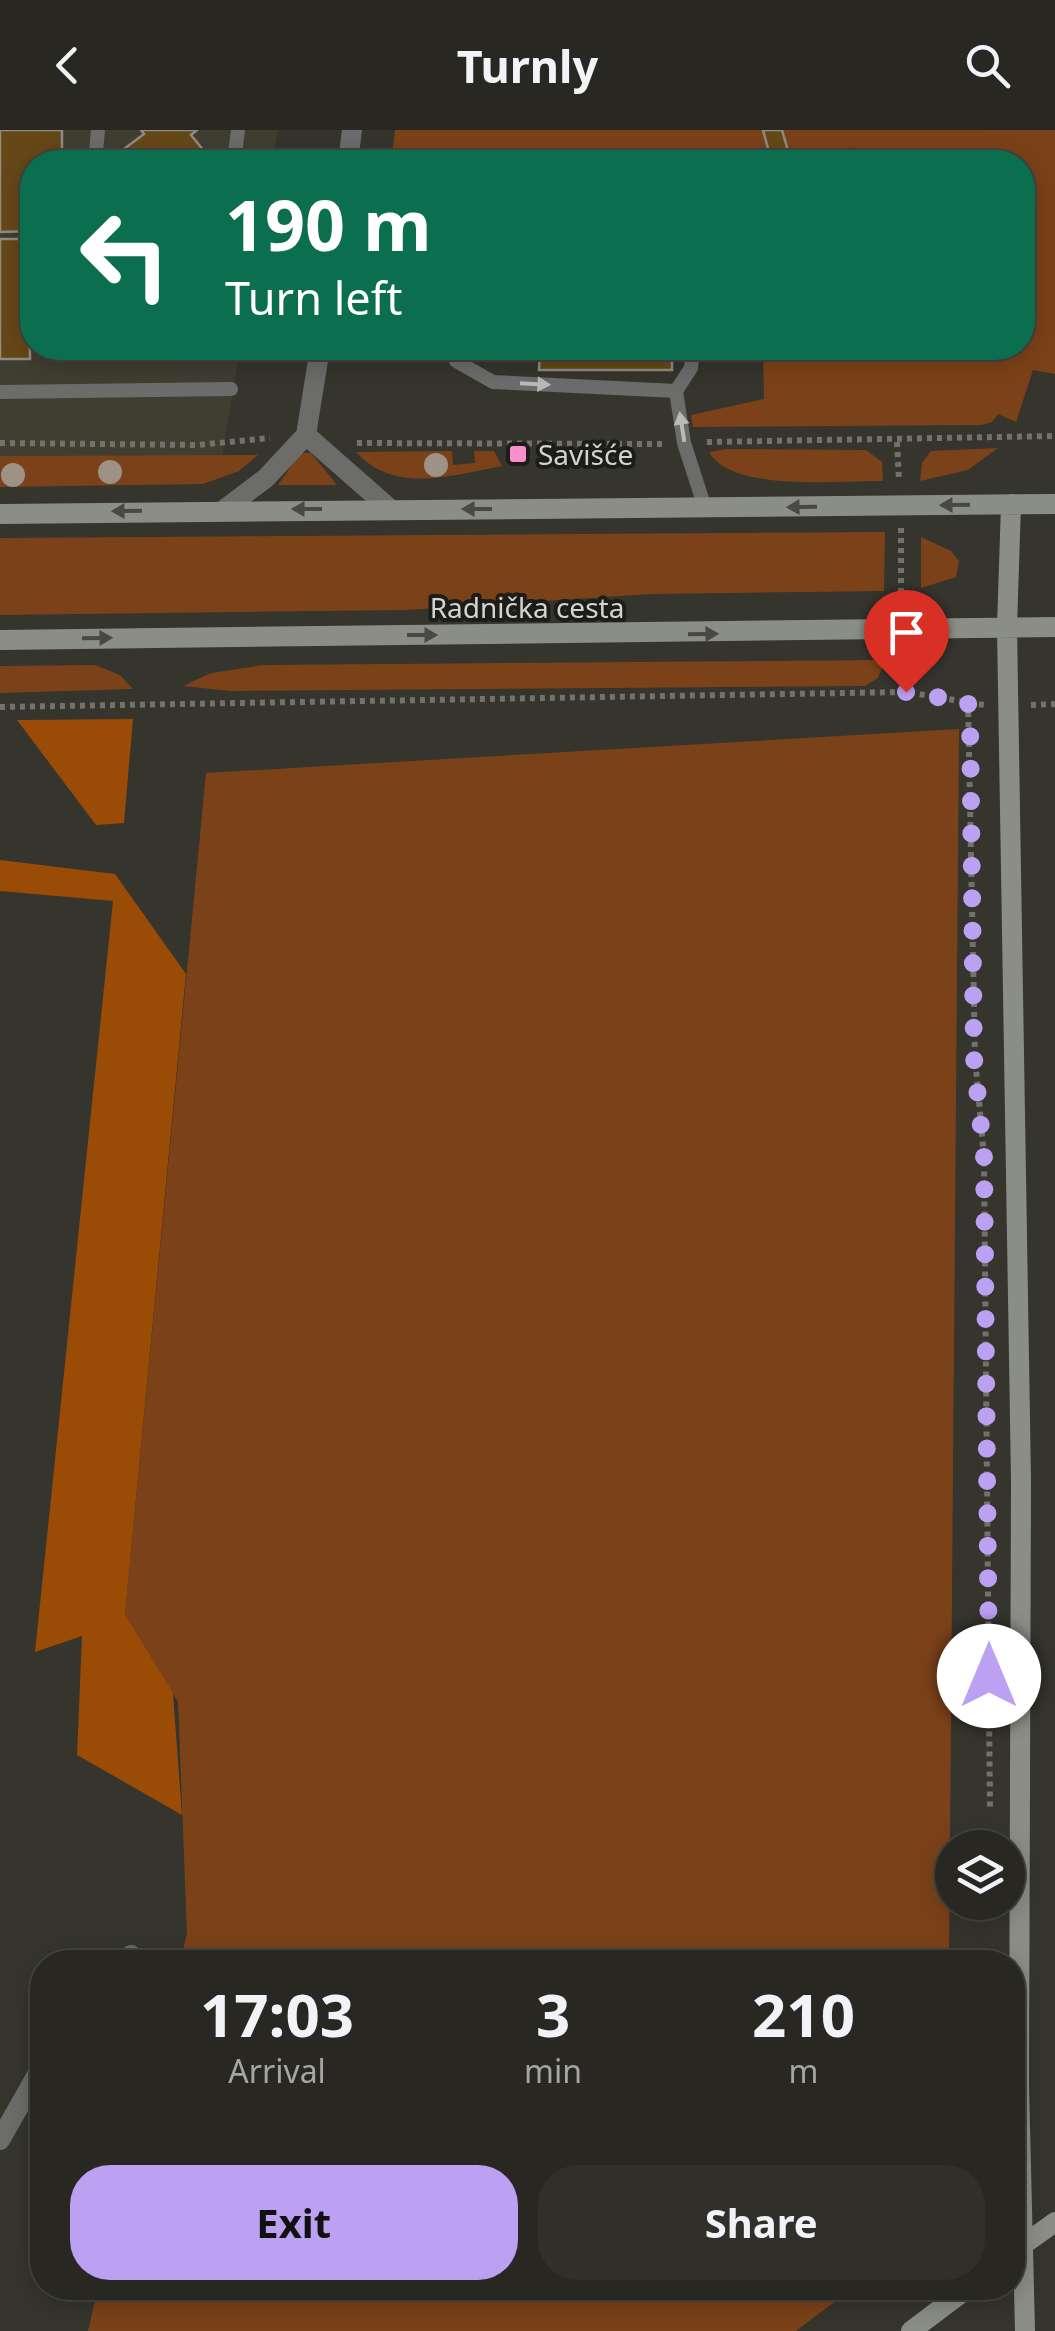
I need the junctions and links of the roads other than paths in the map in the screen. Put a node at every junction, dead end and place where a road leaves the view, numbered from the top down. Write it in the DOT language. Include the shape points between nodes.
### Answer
graph roads {
  1 [pos="318,360"];
  2 [pos="456,360"];
  3 [pos="692,360"];
  4 [pos="230,389"];
  5 [pos="0,392"];
  6 [pos="676,392"];
  7 [pos="306,435"];
  8 [pos="1011,504"];
  9 [pos="1055,504"];
  10 [pos="388,508"];
  11 [pos="706,508"];
  12 [pos="225,509"];
  13 [pos="0,514"];
  14 [pos="1008,627"];
  15 [pos="1055,627"];
  16 [pos="0,640"];
  17 [pos="1018,1950"];
  18 [pos="30,2087"];
  19 [pos="0,2140"];
  20 [pos="1055,2222"];
  21 [pos="1025,2244"];
  22 [pos="952,2300"];
  23 [pos="1022,2300"];
  24 [pos="911,2331"];
  25 [pos="1025,2331"];
  1 -- 7 [label="street"];
  2 -- 6 [label="lane, one-way" via="493,382"];
  3 -- 6 [label="lane"];
  4 -- 5 [label="lane"];
  11 -- 6 [label="lane, one-way" via="684,443"];
  7 -- 10 [label="street"];
  7 -- 12 [label="street"];
  8 -- 9 [label="main road"];
  8 -- 11 [label="main road, one-way"];
  8 -- 14 [label="main road"];
  11 -- 10 [label="main road, one-way"];
  10 -- 12 [label="main road, one-way"];
  12 -- 13 [label="main road, one-way"];
  14 -- 15 [label="main road, Radnička cesta"];
  16 -- 14 [label="main road, Radnička cesta, one-way"];
  14 -- 17 [label="main road" via="1020,1480"];
  18 -- 19 [label="street"];
  20 -- 21 [label="main road"];
  22 -- 24 [label="main road"];
  23 -- 25 [label="main road"];
}
